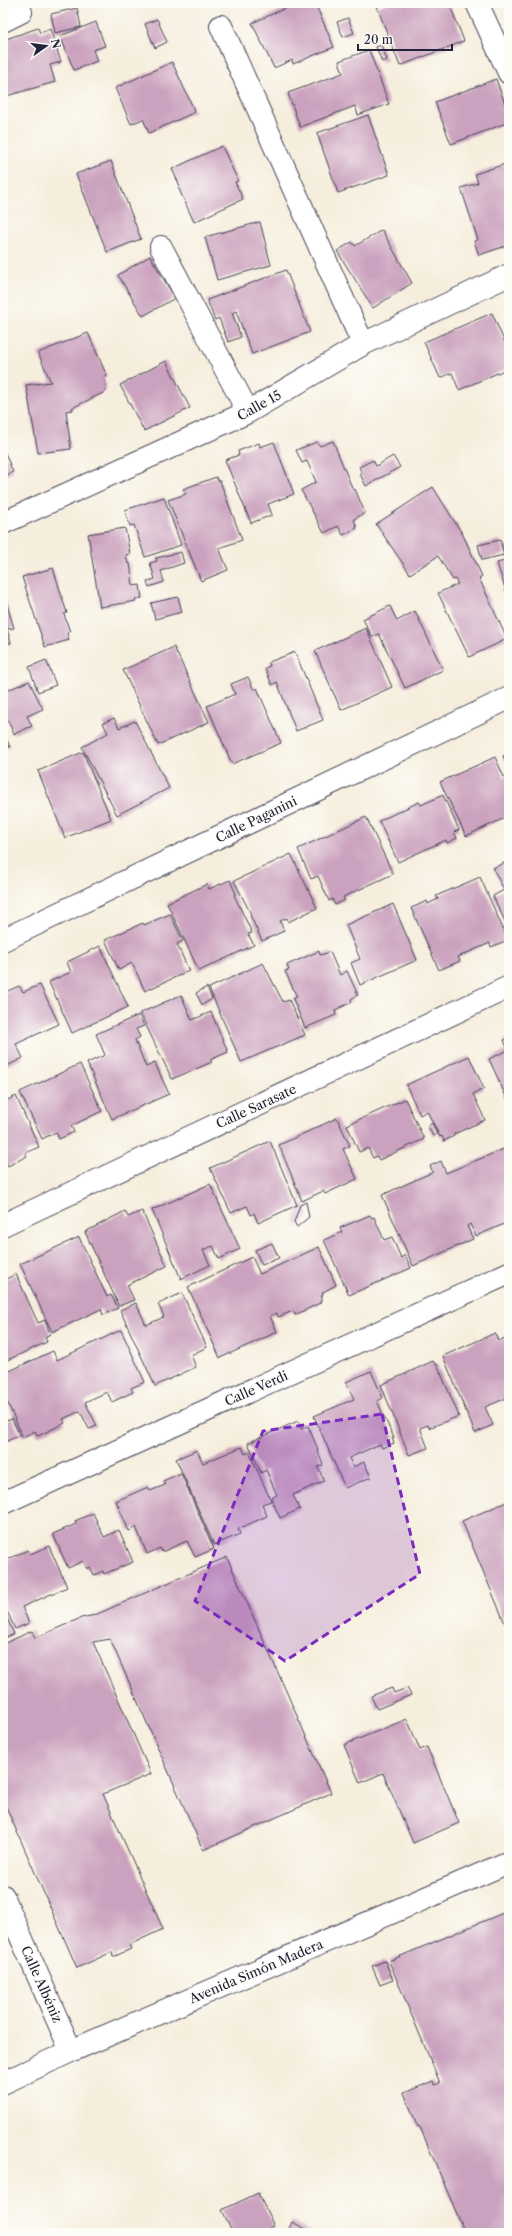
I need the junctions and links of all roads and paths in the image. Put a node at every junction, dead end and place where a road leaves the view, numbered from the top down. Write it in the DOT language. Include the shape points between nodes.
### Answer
graph roads {
  1 [pos="477,3"];
  2 [pos="221,26"];
  3 [pos="509,73"];
  4 [pos="161,247"];
  5 [pos="509,275"];
  6 [pos="364,344"];
  7 [pos="248,412"];
  8 [pos="3,523"];
  9 [pos="509,698"];
  10 [pos="3,940"];
  11 [pos="509,987"];
  12 [pos="3,1224"];
  13 [pos="509,1273"];
  14 [pos="3,1503"];
  15 [pos="509,1862"];
  16 [pos="3,1896"];
  17 [pos="71,2051"];
  18 [pos="3,2083"];
  1 -- 3 [label="street"];
  2 -- 6 [label="street"];
  4 -- 7 [label="street"];
  5 -- 6 [label="street, Calle 15"];
  6 -- 7 [label="street, Calle 15"];
  7 -- 8 [label="street, Calle 15"];
  9 -- 10 [label="street, Calle Paganini"];
  11 -- 12 [label="street, Calle Sarasate"];
  13 -- 14 [label="street, Calle Verdi"];
  15 -- 17 [label="street, Avenida Simón Madera"];
  16 -- 17 [label="street, Calle Albéniz"];
  17 -- 18 [label="street, Avenida Simón Madera"];
}
